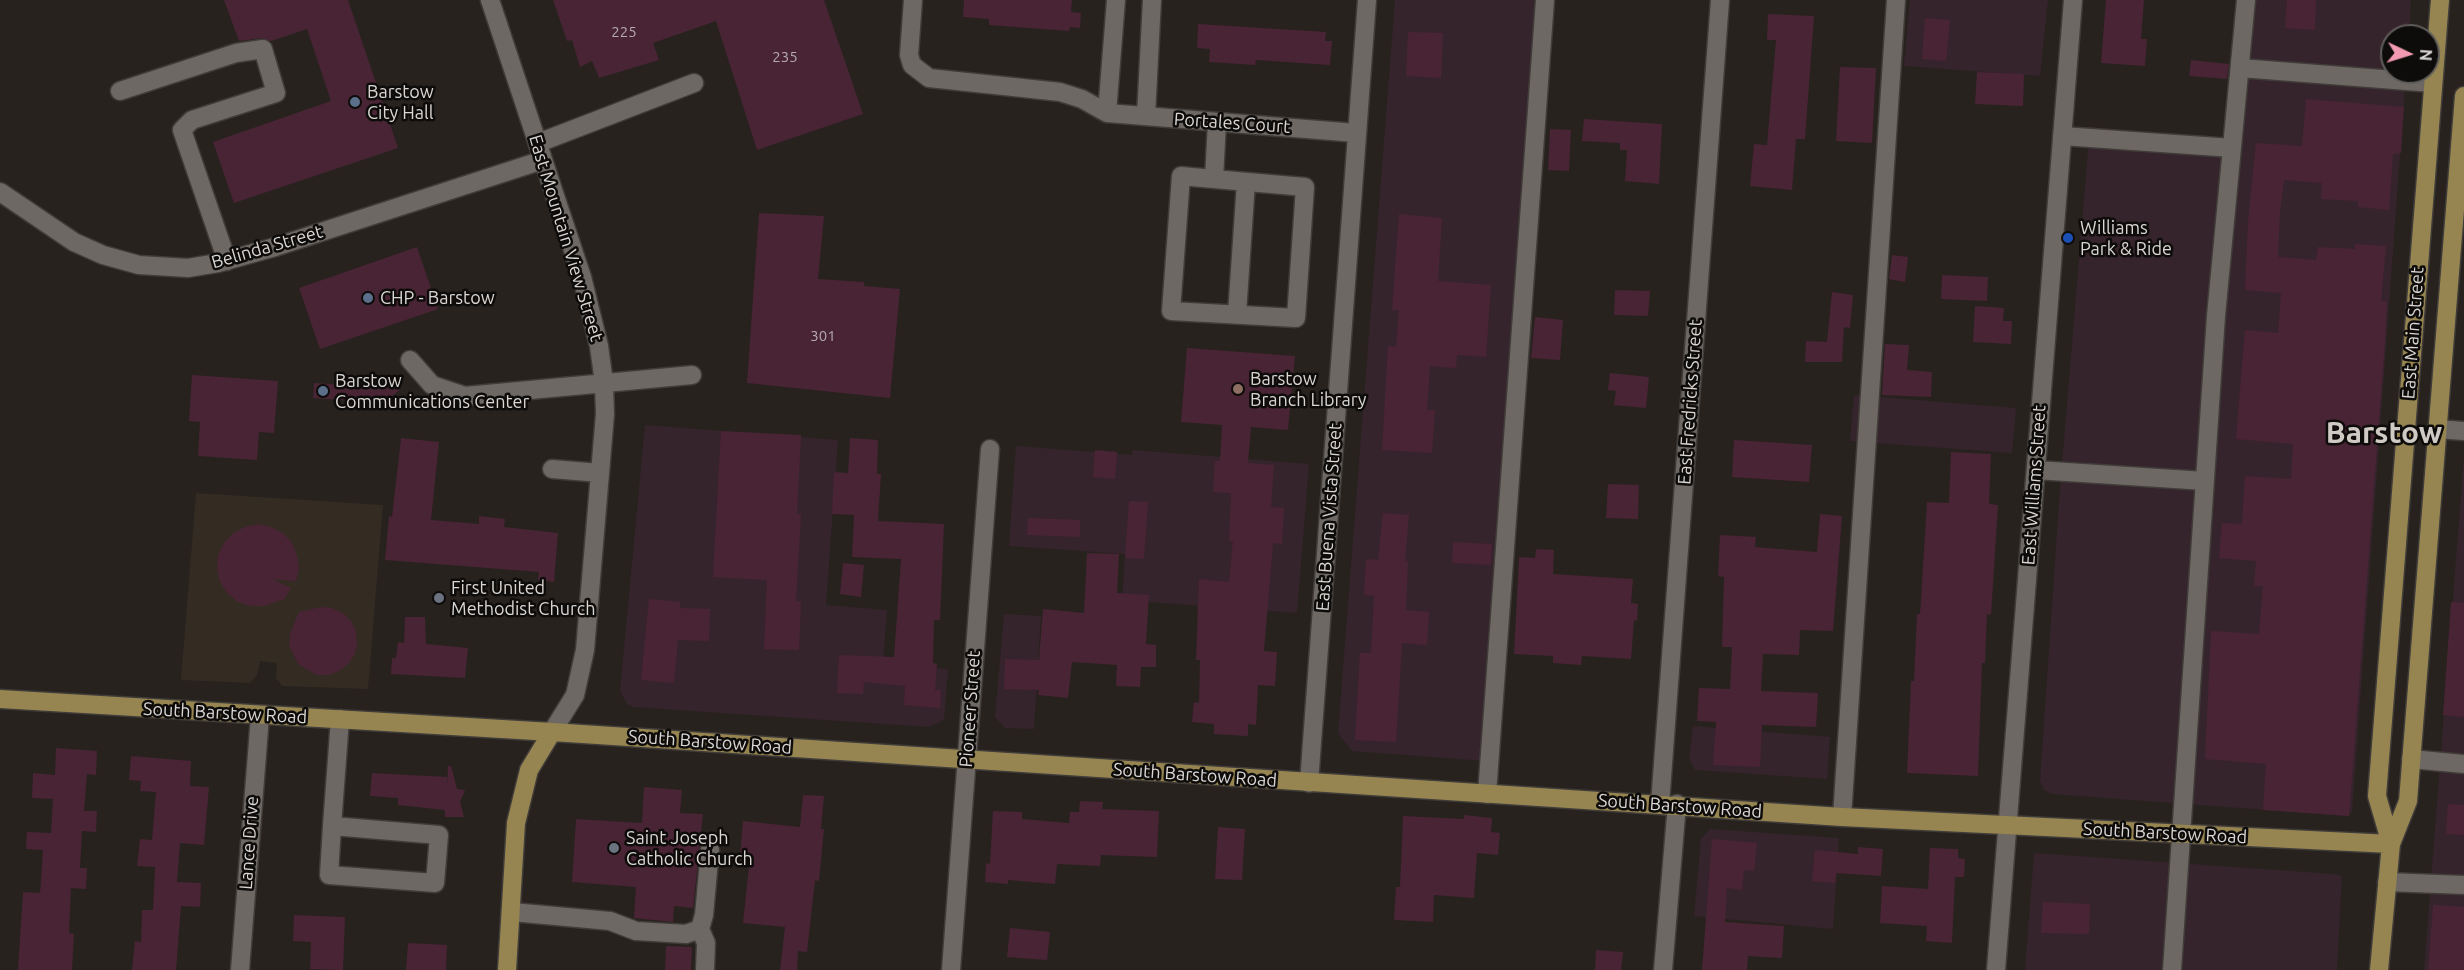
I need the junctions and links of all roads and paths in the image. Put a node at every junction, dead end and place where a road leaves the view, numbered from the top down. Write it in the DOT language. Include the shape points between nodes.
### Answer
graph roads {
  1 [pos="490,0"];
  2 [pos="913,0"];
  3 [pos="1116,0"];
  4 [pos="1152,0"];
  5 [pos="1367,0"];
  6 [pos="1545,0"];
  7 [pos="1720,0"];
  8 [pos="1896,0"];
  9 [pos="2073,0"];
  10 [pos="2246,0"];
  11 [pos="2440,0"];
  12 [pos="2438,24"];
  13 [pos="2240,68"];
  14 [pos="2380,78"];
  15 [pos="694,83"];
  16 [pos="2433,84"];
  17 [pos="120,91"];
  18 [pos="2464,96"];
  19 [pos="1107,113"];
  20 [pos="1146,116"];
  21 [pos="1217,122"];
  22 [pos="1356,133"];
  23 [pos="2062,136"];
  24 [pos="2232,148"];
  25 [pos="540,152"];
  26 [pos="1214,179"];
  27 [pos="1245,182"];
  28 [pos="0,192"];
  29 [pos="227,261"];
  30 [pos="1237,314"];
  31 [pos="410,360"];
  32 [pos="692,375"];
  33 [pos="604,383"];
  34 [pos="2437,429"];
  35 [pos="2464,431"];
  36 [pos="990,449"];
  37 [pos="552,469"];
  38 [pos="2036,470"];
  39 [pos="600,473"];
  40 [pos="2205,481"];
  41 [pos="0,699"];
  42 [pos="260,716"];
  43 [pos="340,719"];
  44 [pos="552,732"];
  45 [pos="966,759"];
  46 [pos="2411,759"];
  47 [pos="2464,764"];
  48 [pos="1310,783"];
  49 [pos="1487,794"];
  50 [pos="1668,804"];
  51 [pos="1842,817"];
  52 [pos="332,826"];
  53 [pos="2008,826"];
  54 [pos="2181,834"];
  55 [pos="2391,844"];
  56 [pos="710,850"];
  57 [pos="2387,882"];
  58 [pos="2464,885"];
  59 [pos="512,912"];
  60 [pos="700,929"];
  61 [pos="240,970"];
  62 [pos="507,970"];
  63 [pos="705,970"];
  64 [pos="951,970"];
  65 [pos="1663,970"];
  66 [pos="1996,970"];
  67 [pos="2172,970"];
  68 [pos="2379,970"];
  1 -- 25 [label="street, East Mountain View Street"];
  2 -- 19 [label="street" via="909,55 912,65 929,78 1060,92"];
  3 -- 19 [label="street"];
  4 -- 20 [label="street"];
  5 -- 22 [label="street, East Buena Vista Street"];
  6 -- 49 [label="street"];
  7 -- 50 [label="street, East Fredricks Street"];
  8 -- 51 [label="street"];
  9 -- 23 [label="street, East Williams Street"];
  10 -- 13 [label="street"];
  11 -- 12 [label="main road, East Main Street"];
  13 -- 14 [label="street"];
  13 -- 24 [label="street"];
  15 -- 25 [label="street, Belinda Street"];
  16 -- 55 [label="main road, East Main Street" via="2377,796"];
  17 -- 29 [label="street" via="236,53 263,49 276,93 192,120 182,130"];
  18 -- 34 [label="main road, East Main Street"];
  19 -- 20 [label="street, Portales Court"];
  20 -- 21 [label="street, Portales Court"];
  21 -- 22 [label="street, Portales Court"];
  21 -- 26 [label="street"];
  22 -- 48 [label="street, East Buena Vista Street"];
  23 -- 24 [label="street"];
  23 -- 38 [label="street, East Williams Street"];
  24 -- 40 [label="street"];
  25 -- 29 [label="street, Belinda Street" via="274,248"];
  25 -- 33 [label="street, East Mountain View Street" via="582,278"];
  26 -- 27 [label="street"];
  26 -- 30 [label="street" via="1182,177 1171,311"];
  27 -- 30 [label="street"];
  27 -- 30 [label="street" via="1305,187 1296,318"];
  28 -- 29 [label="street, Belinda Street" via="74,242 103,255 139,265 188,268"];
  31 -- 33 [label="street" via="432,385 465,396"];
  32 -- 33 [label="street"];
  33 -- 39 [label="street, East Mountain View Street"];
  34 -- 35 [label="street"];
  34 -- 46 [label="main road, East Main Street"];
  36 -- 45 [label="street, Pioneer Street"];
  37 -- 39 [label="street"];
  38 -- 40 [label="street"];
  38 -- 53 [label="street, East Williams Street"];
  39 -- 44 [label="street, East Mountain View Street" via="585,650 575,695"];
  40 -- 54 [label="street"];
  41 -- 42 [label="main road, South Barstow Road"];
  42 -- 43 [label="main road, South Barstow Road"];
  42 -- 61 [label="street, Lance Drive"];
  43 -- 44 [label="main road, South Barstow Road"];
  43 -- 52 [label="street"];
  44 -- 45 [label="main road, South Barstow Road"];
  44 -- 59 [label="main road, East Mountain View Street" via="529,770 516,823"];
  45 -- 48 [label="main road, South Barstow Road"];
  45 -- 64 [label="street, Pioneer Street"];
  46 -- 47 [label="street"];
  46 -- 55 [label="main road, East Main Street" via="2408,801"];
  48 -- 49 [label="main road, South Barstow Road"];
  49 -- 50 [label="main road, South Barstow Road"];
  50 -- 51 [label="main road, South Barstow Road"];
  50 -- 65 [label="street, East Fredricks Street"];
  51 -- 53 [label="main road, South Barstow Road"];
  52 -- 52 [label="street" via="329,875 435,883 439,835"];
  53 -- 54 [label="main road, South Barstow Road"];
  53 -- 66 [label="street, East Williams Street"];
  54 -- 55 [label="main road, South Barstow Road"];
  54 -- 67 [label="street"];
  55 -- 57 [label="main road, East Main Street"];
  56 -- 60 [label="street"];
  57 -- 58 [label="street"];
  57 -- 68 [label="main road, East Main Street"];
  59 -- 60 [label="street" via="610,921 636,931 686,933"];
  59 -- 62 [label="main road, East Mountain View Street"];
  60 -- 63 [label="street" via="706,943"];
}
